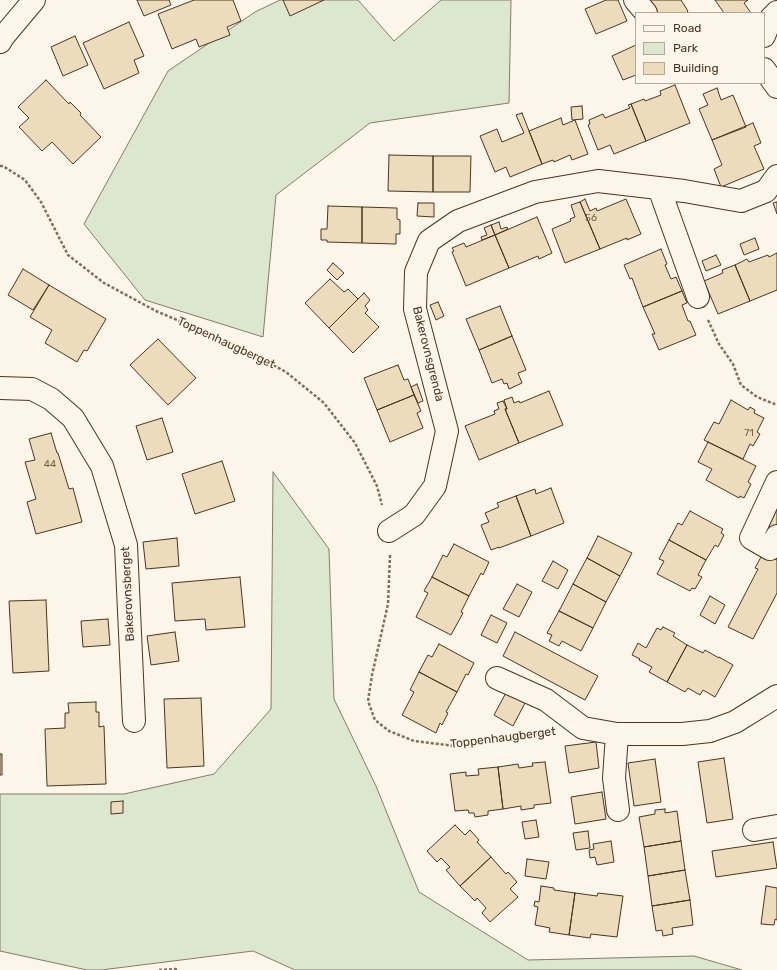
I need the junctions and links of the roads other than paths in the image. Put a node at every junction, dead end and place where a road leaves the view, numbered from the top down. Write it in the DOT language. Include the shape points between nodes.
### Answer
graph roads {
  1 [pos="34,0"];
  2 [pos="635,0"];
  3 [pos="645,12"];
  4 [pos="777,12"];
  5 [pos="765,33"];
  6 [pos="0,42"];
  7 [pos="765,70"];
  8 [pos="777,87"];
  9 [pos="777,176"];
  10 [pos="659,188"];
  11 [pos="698,297"];
  12 [pos="0,388"];
  13 [pos="777,482"];
  14 [pos="389,531"];
  15 [pos="775,546"];
  16 [pos="496,678"];
  17 [pos="777,696"];
  18 [pos="134,721"];
  19 [pos="617,734"];
  20 [pos="618,810"];
  21 [pos="777,826"];
  22 [pos="754,830"];
  1 -- 6 [label="street" via="2,36"];
  2 -- 3 [label="street"];
  4 -- 5 [label="street" via="771,18"];
  7 -- 8 [label="street"];
  9 -- 10 [label="street, Bakerovnsgrenda" via="766,191 741,201"];
  10 -- 11 [label="street"];
  10 -- 14 [label="street, Bakerovnsgrenda" via="598,181 535,192 458,221 429,241 416,272 415,309 447,431 435,486 414,514"];
  12 -- 18 [label="street, Bakerovnsberget" via="32,389 52,399 73,418 102,466 126,545"];
  13 -- 15 [label="street" via="751,538"];
  16 -- 19 [label="street" via="546,700 583,728"];
  17 -- 19 [label="street" via="735,722 710,731 682,734"];
  19 -- 20 [label="street" via="614,778"];
  21 -- 22 [label="street"];
}
